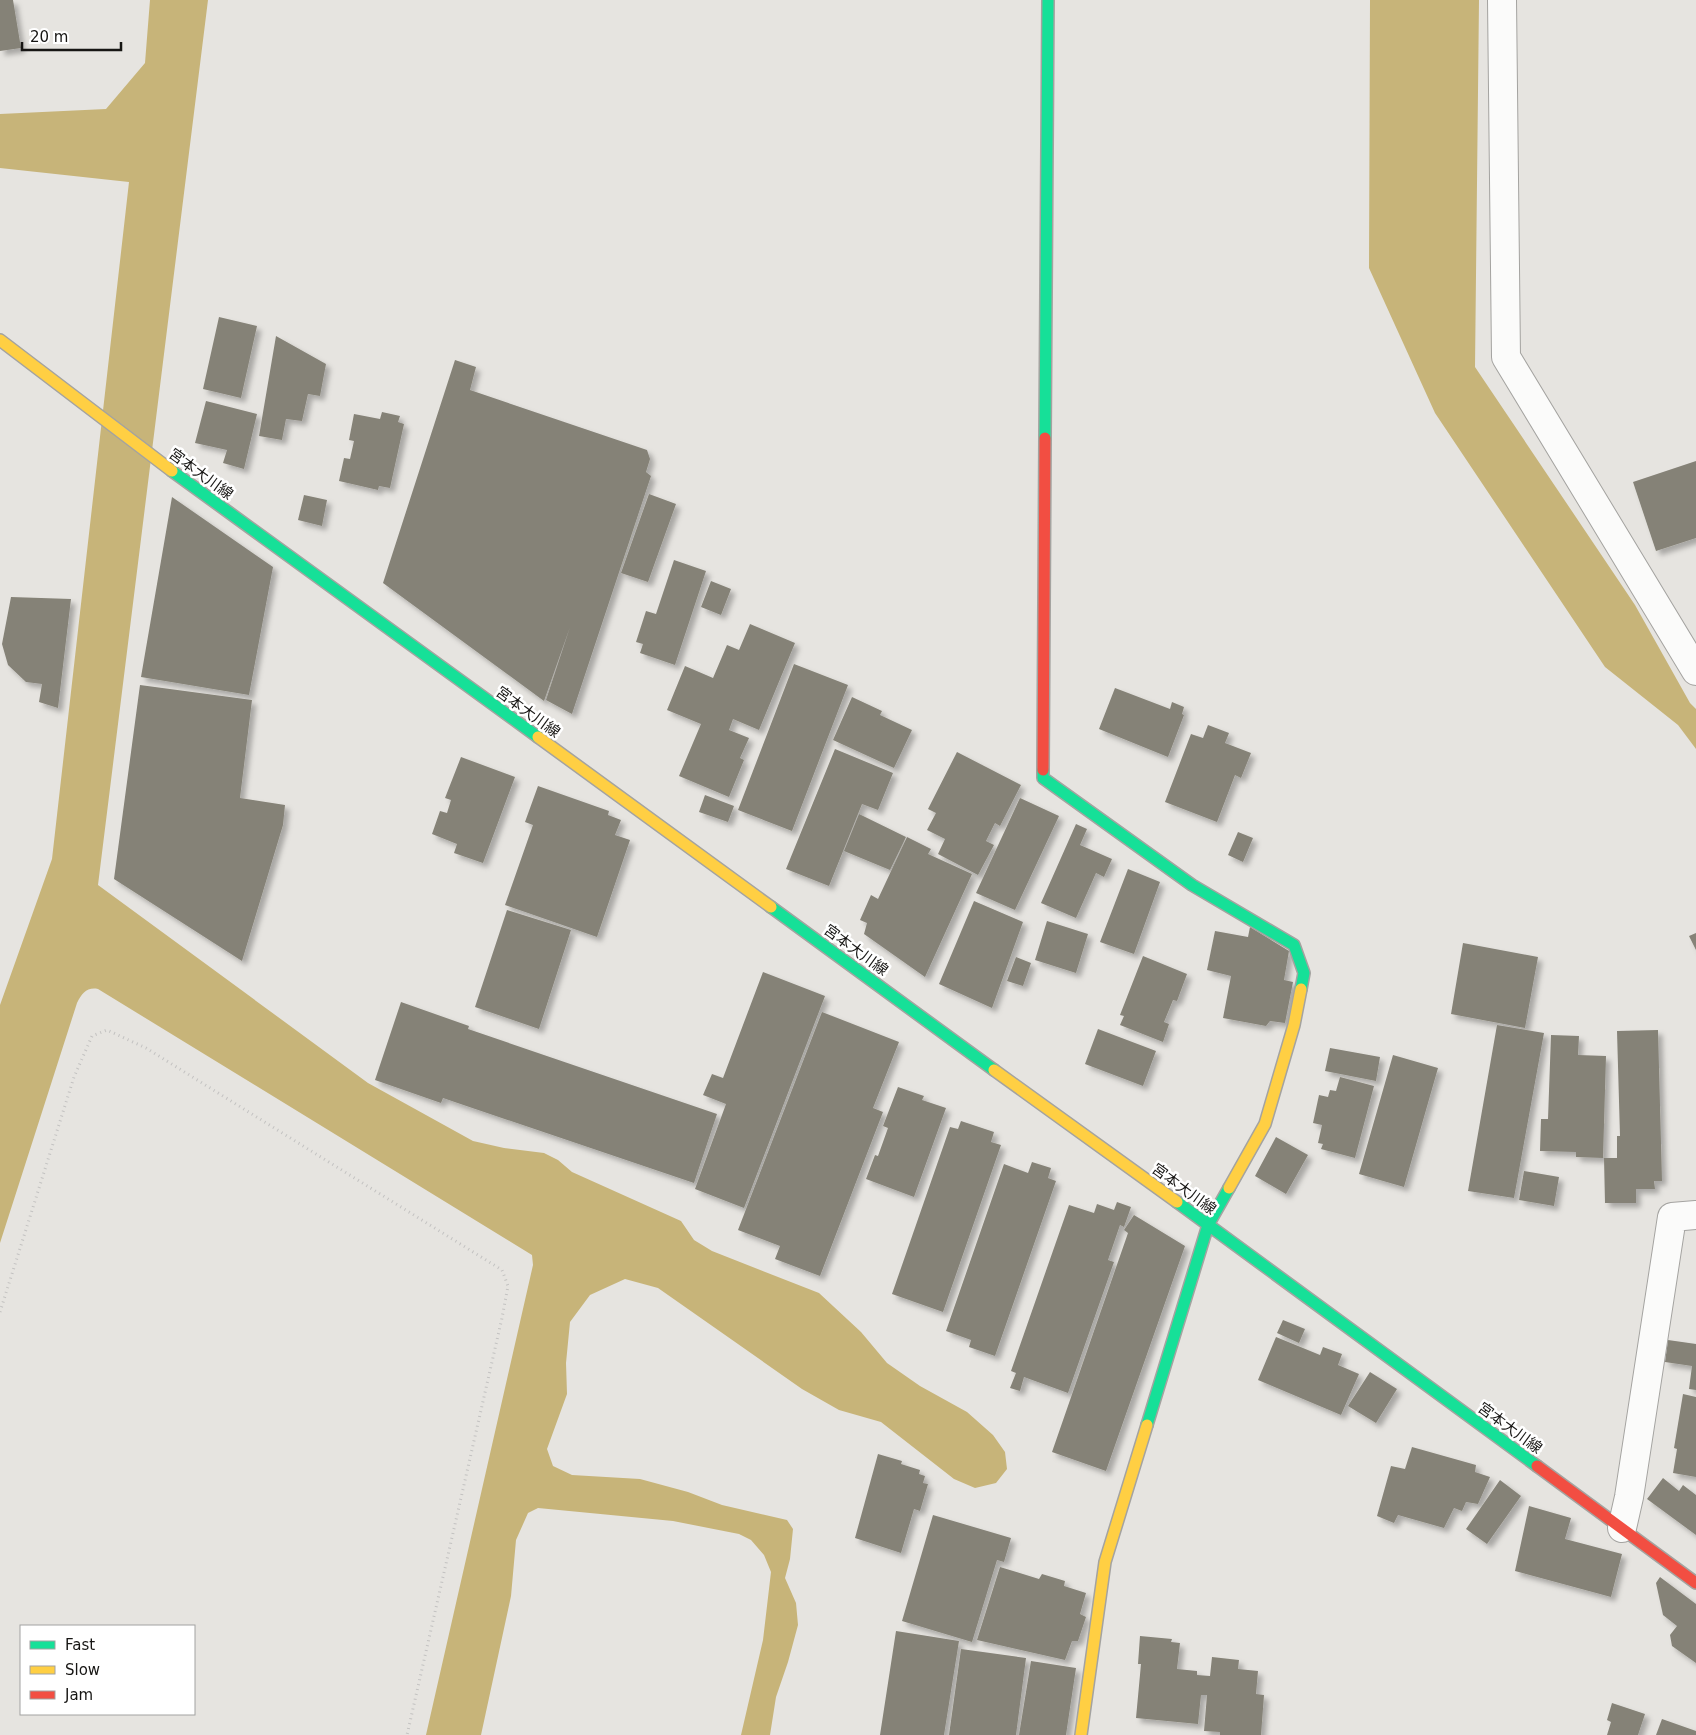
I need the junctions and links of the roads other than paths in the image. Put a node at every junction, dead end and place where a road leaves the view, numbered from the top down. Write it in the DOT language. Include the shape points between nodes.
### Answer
graph roads {
  1 [pos="1048,0"];
  2 [pos="1502,0"];
  3 [pos="0,340"];
  4 [pos="1696,672"];
  5 [pos="1696,1215"];
  6 [pos="1208,1225"];
  7 [pos="1622,1528"];
  8 [pos="1696,1583"];
  9 [pos="1082,1735"];
  1 -- 6 [label="main road" via="1044,778 1192,885 1294,945 1304,973 1294,1024 1265,1124"];
  2 -- 4 [label="street" via="1506,357"];
  3 -- 6 [label="main road, 宮本大川線" via="174,473"];
  5 -- 7 [label="street" via="1672,1218"];
  6 -- 7 [label="main road, 宮本大川線"];
  6 -- 9 [label="main road" via="1105,1562"];
  7 -- 8 [label="main road, 宮本大川線"];
}
